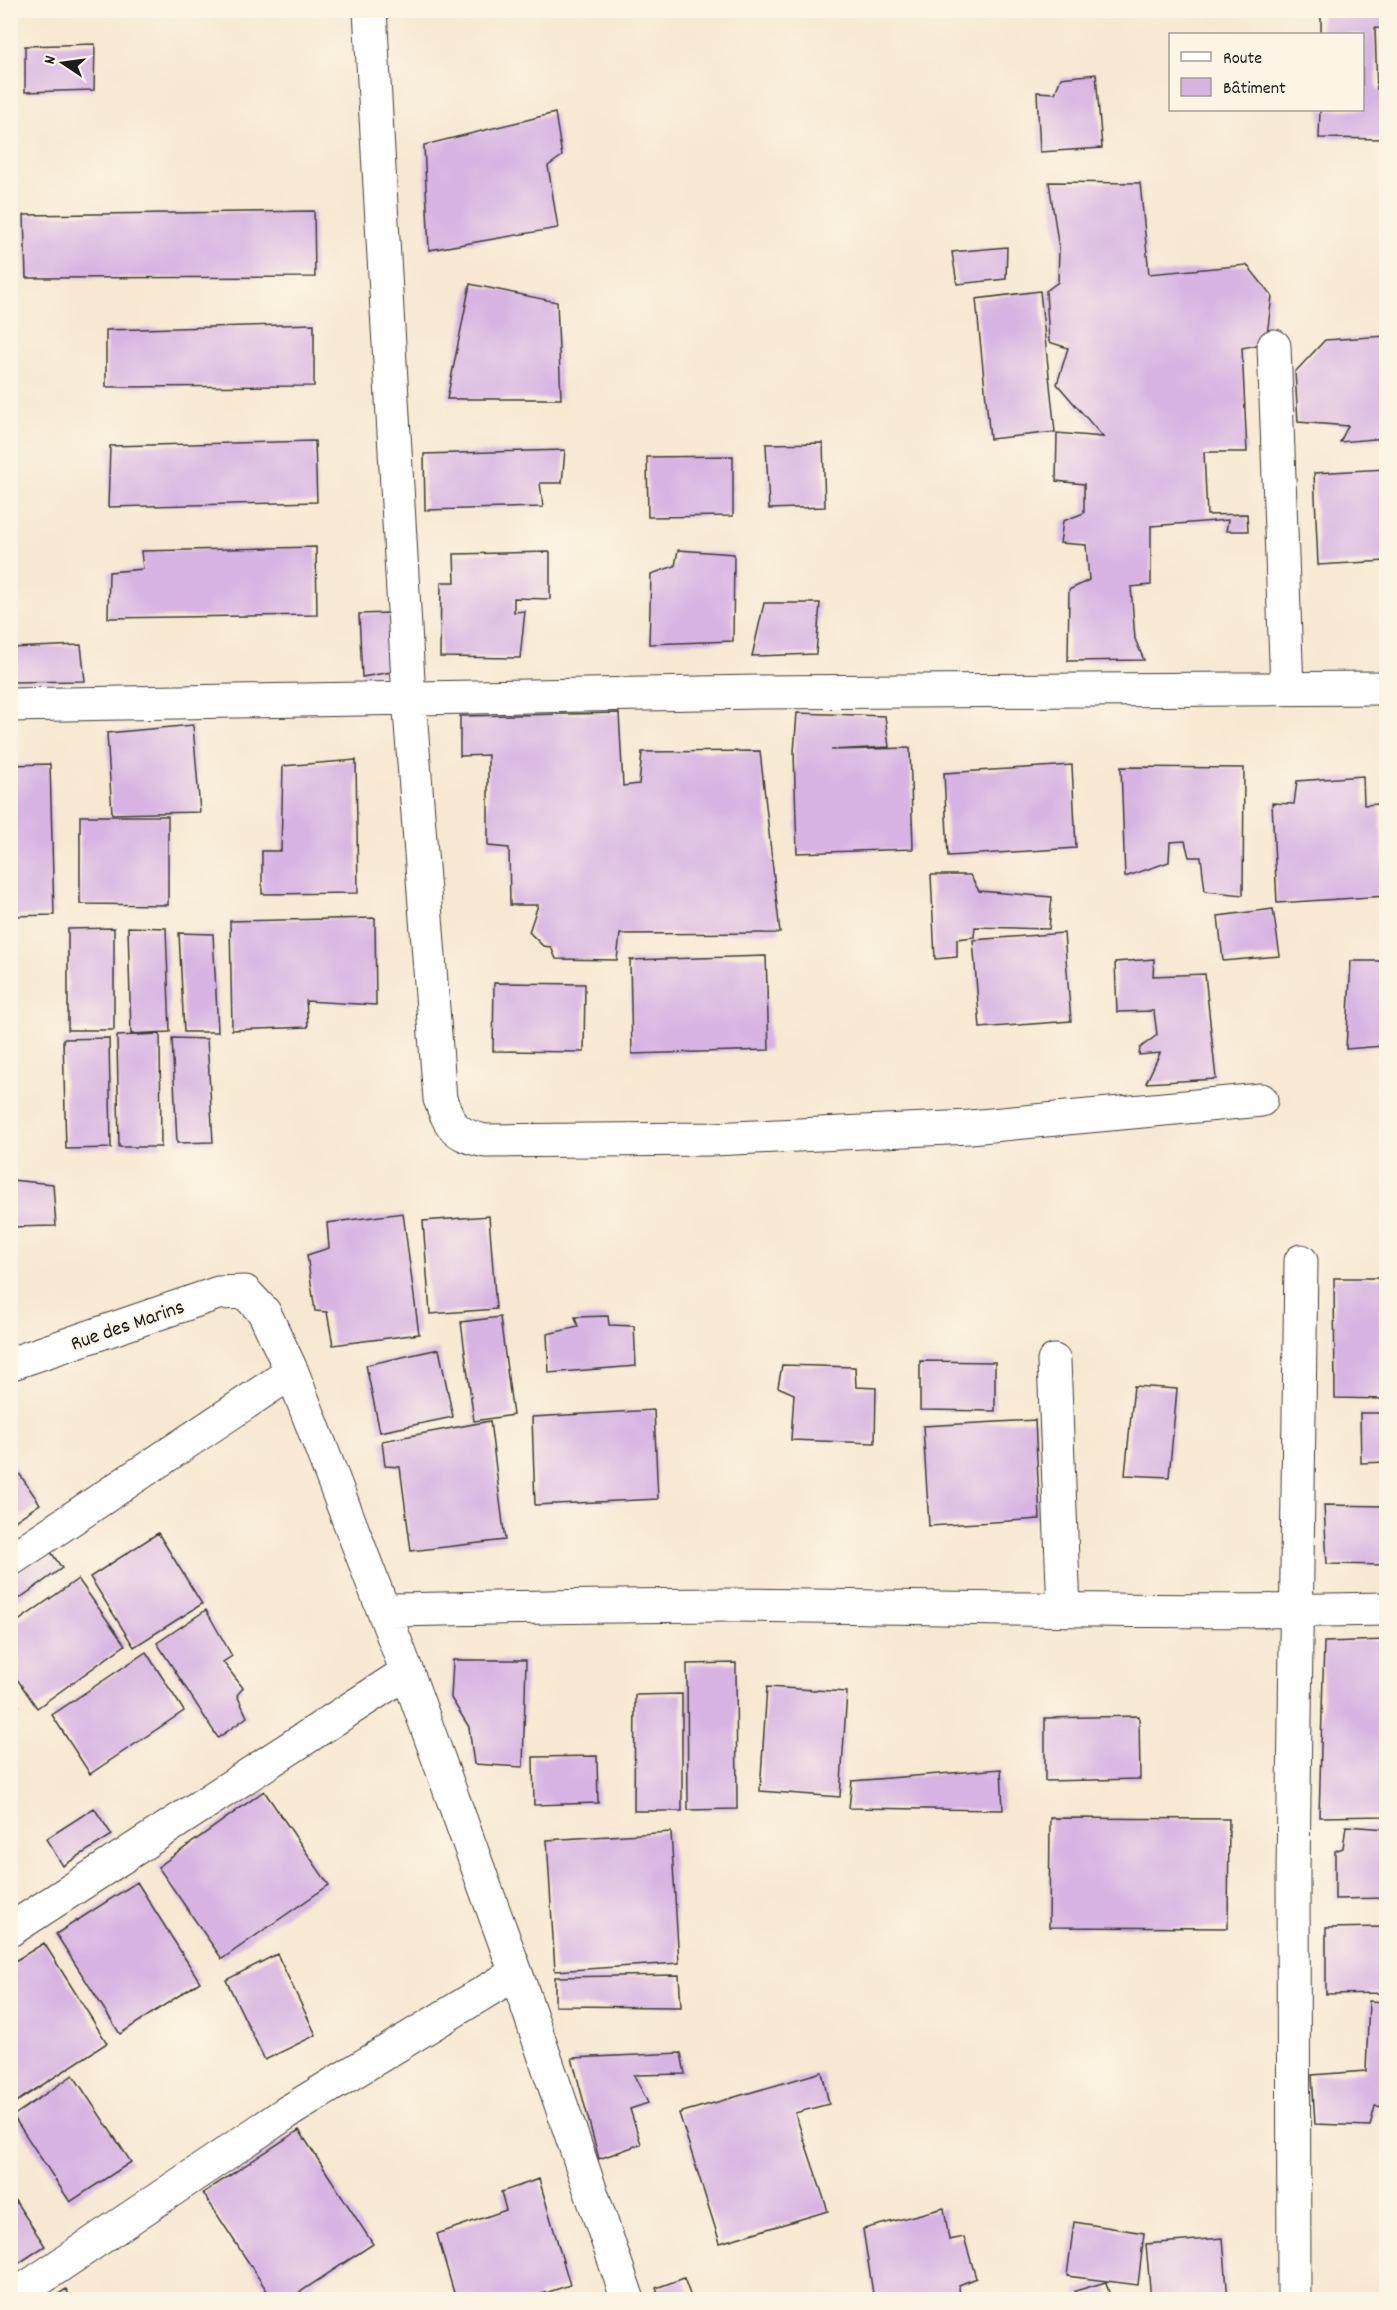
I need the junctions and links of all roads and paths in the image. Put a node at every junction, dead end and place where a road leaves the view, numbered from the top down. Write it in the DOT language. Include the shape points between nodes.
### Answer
graph roads {
  1 [pos="370,10"];
  2 [pos="1274,346"];
  3 [pos="1287,688"];
  4 [pos="1386,688"];
  5 [pos="409,698"];
  6 [pos="10,705"];
  7 [pos="1261,1100"];
  8 [pos="1301,1261"];
  9 [pos="1054,1361"];
  10 [pos="10,1365"];
  11 [pos="292,1372"];
  12 [pos="10,1560"];
  13 [pos="1386,1609"];
  14 [pos="383,1610"];
  15 [pos="1064,1610"];
  16 [pos="1295,1611"];
  17 [pos="407,1672"];
  18 [pos="10,1930"];
  19 [pos="516,1973"];
  20 [pos="620,2296"];
  21 [pos="10,2299"];
  22 [pos="1294,2300"];
  1 -- 5 [label="street"];
  2 -- 3 [label="street"];
  3 -- 4 [label="street"];
  3 -- 5 [label="street"];
  5 -- 6 [label="street"];
  5 -- 7 [label="street" via="440,1099 449,1123 465,1136 485,1141 736,1138 970,1127"];
  8 -- 16 [label="street"];
  9 -- 15 [label="street"];
  10 -- 11 [label="street, Rue des Marins" via="218,1293 245,1292 264,1312"];
  11 -- 12 [label="street"];
  11 -- 14 [label="street"];
  13 -- 16 [label="street"];
  14 -- 15 [label="street" via="734,1605"];
  14 -- 17 [label="street"];
  15 -- 16 [label="street"];
  16 -- 22 [label="street"];
  17 -- 18 [label="street"];
  17 -- 19 [label="street"];
  19 -- 20 [label="street"];
  19 -- 21 [label="street" via="286,2113"];
}
